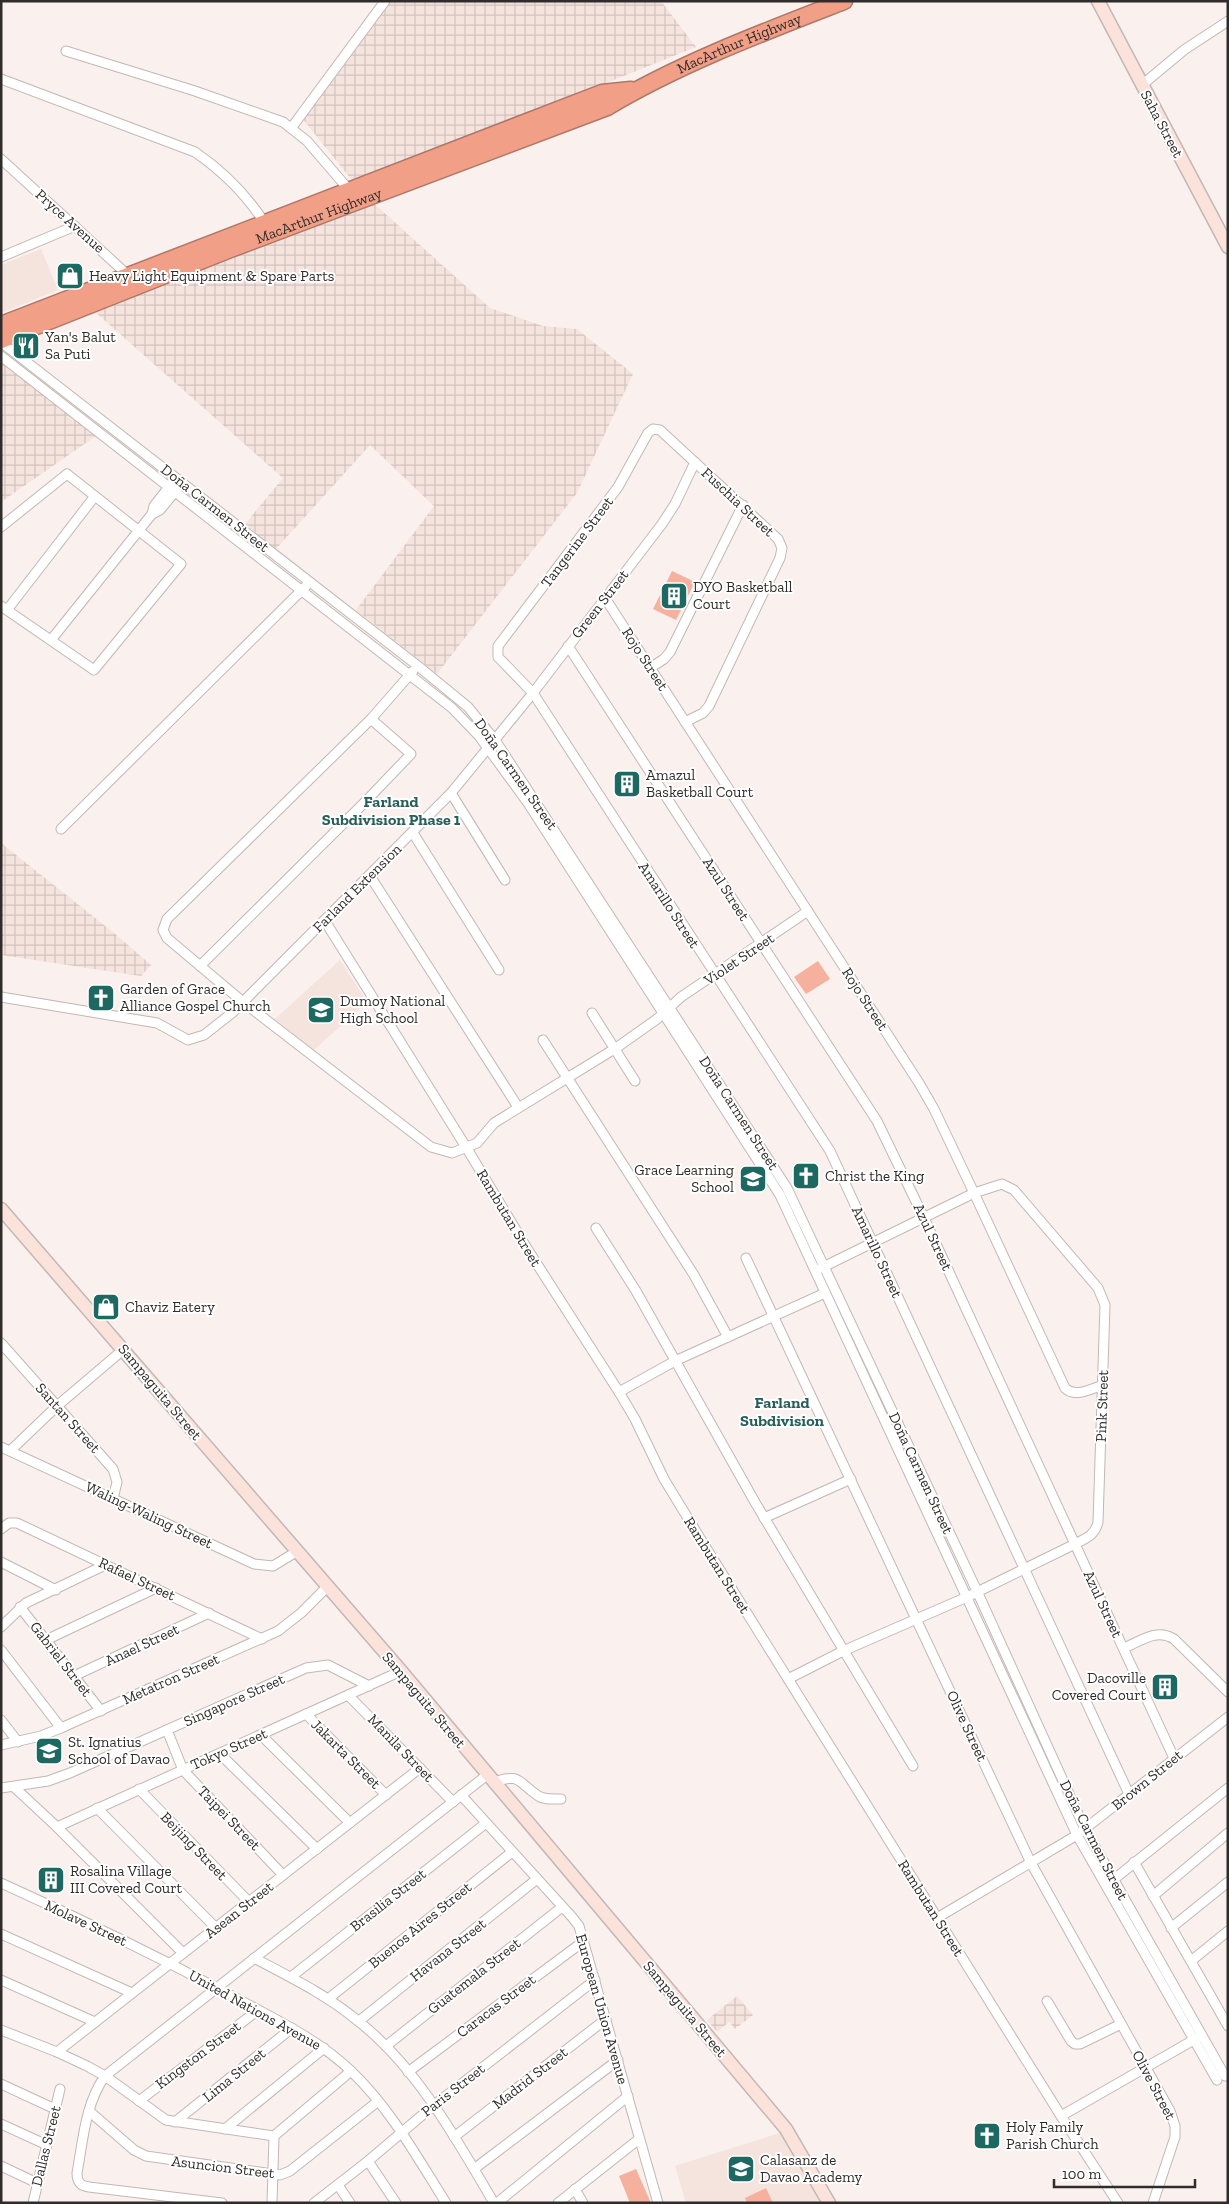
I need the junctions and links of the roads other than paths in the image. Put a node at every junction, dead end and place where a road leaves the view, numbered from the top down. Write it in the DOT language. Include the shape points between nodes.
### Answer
graph roads {
  1 [pos="384,1"];
  2 [pos="844,1"];
  3 [pos="1098,1"];
  4 [pos="1228,21"];
  5 [pos="66,51"];
  6 [pos="1,79"];
  7 [pos="1142,85"];
  8 [pos="635,90"];
  9 [pos="292,127"];
  10 [pos="1,158"];
  11 [pos="350,191"];
  12 [pos="75,226"];
  13 [pos="269,229"];
  14 [pos="1228,247"];
  15 [pos="1,257"];
  16 [pos="133,280"];
  17 [pos="1,325"];
  18 [pos="1,341"];
  19 [pos="1,356"];
  20 [pos="695,462"];
  21 [pos="179,480"];
  22 [pos="172,489"];
  23 [pos="95,496"];
  24 [pos="742,505"];
  25 [pos="1,527"];
  26 [pos="139,531"];
  27 [pos="310,582"];
  28 [pos="302,590"];
  29 [pos="605,598"];
  30 [pos="4,608"];
  31 [pos="51,640"];
  32 [pos="568,646"];
  33 [pos="418,666"];
  34 [pos="650,668"];
  35 [pos="410,674"];
  36 [pos="533,693"];
  37 [pos="371,719"];
  38 [pos="685,722"];
  39 [pos="496,740"];
  40 [pos="488,749"];
  41 [pos="451,793"];
  42 [pos="61,829"];
  43 [pos="413,833"];
  44 [pos="567,856"];
  45 [pos="370,876"];
  46 [pos="505,880"];
  47 [pos="808,911"];
  48 [pos="325,921"];
  49 [pos="762,944"];
  50 [pos="200,966"];
  51 [pos="499,970"];
  52 [pos="715,976"];
  53 [pos="1,997"];
  54 [pos="243,1002"];
  55 [pos="667,1010"];
  56 [pos="592,1013"];
  57 [pos="543,1040"];
  58 [pos="616,1048"];
  59 [pos="566,1079"];
  60 [pos="635,1081"];
  61 [pos="518,1107"];
  62 [pos="732,1111"];
  63 [pos="466,1147"];
  64 [pos="778,1172"];
  65 [pos="770,1178"];
  66 [pos="974,1193"];
  67 [pos="1,1210"];
  68 [pos="793,1210"];
  69 [pos="924,1218"];
  70 [pos="596,1228"];
  71 [pos="873,1243"];
  72 [pos="746,1258"];
  73 [pos="820,1268"];
  74 [pos="825,1293"];
  75 [pos="775,1316"];
  76 [pos="728,1337"];
  77 [pos="1,1343"];
  78 [pos="124,1349"];
  79 [pos="674,1362"];
  80 [pos="1103,1385"];
  81 [pos="619,1392"];
  82 [pos="57,1406"];
  83 [pos="1,1447"];
  84 [pos="10,1451"];
  85 [pos="852,1479"];
  86 [pos="113,1499"];
  87 [pos="764,1518"];
  88 [pos="1,1529"];
  89 [pos="1076,1544"];
  90 [pos="296,1552"];
  91 [pos="1,1562"];
  92 [pos="105,1565"];
  93 [pos="1024,1568"];
  94 [pos="327,1587"];
  95 [pos="156,1588"];
  96 [pos="56,1590"];
  97 [pos="977,1591"];
  98 [pos="967,1597"];
  99 [pos="20,1607"];
  100 [pos="209,1613"];
  101 [pos="916,1617"];
  102 [pos="1,1627"];
  103 [pos="262,1639"];
  104 [pos="46,1640"];
  105 [pos="1124,1648"];
  106 [pos="1,1650"];
  107 [pos="843,1651"];
  108 [pos="401,1671"];
  109 [pos="74,1676"];
  110 [pos="788,1679"];
  111 [pos="369,1686"];
  112 [pos="1228,1692"];
  113 [pos="348,1695"];
  114 [pos="101,1711"];
  115 [pos="306,1714"];
  116 [pos="1228,1717"];
  117 [pos="1,1720"];
  118 [pos="61,1728"];
  119 [pos="167,1730"];
  120 [pos="261,1735"];
  121 [pos="18,1742"];
  122 [pos="1,1745"];
  123 [pos="220,1754"];
  124 [pos="1174,1758"];
  125 [pos="914,1766"];
  126 [pos="420,1768"];
  127 [pos="183,1770"];
  128 [pos="491,1778"];
  129 [pos="14,1787"];
  130 [pos="1,1788"];
  131 [pos="1228,1788"];
  132 [pos="139,1789"];
  133 [pos="1130,1794"];
  134 [pos="386,1795"];
  135 [pos="461,1796"];
  136 [pos="561,1799"];
  137 [pos="453,1802"];
  138 [pos="97,1808"];
  139 [pos="350,1823"];
  140 [pos="486,1823"];
  141 [pos="57,1827"];
  142 [pos="1085,1829"];
  143 [pos="1228,1833"];
  144 [pos="1077,1835"];
  145 [pos="317,1849"];
  146 [pos="512,1852"];
  147 [pos="1134,1862"];
  148 [pos="1031,1863"];
  149 [pos="284,1875"];
  150 [pos="537,1879"];
  151 [pos="1113,1880"];
  152 [pos="1228,1882"];
  153 [pos="1,1884"];
  154 [pos="1153,1896"];
  155 [pos="249,1902"];
  156 [pos="562,1907"];
  157 [pos="937,1918"];
  158 [pos="216,1928"];
  159 [pos="1171,1928"];
  160 [pos="1228,1931"];
  161 [pos="1,1934"];
  162 [pos="584,1941"];
  163 [pos="183,1953"];
  164 [pos="254,1958"];
  165 [pos="1190,1961"];
  166 [pos="171,1963"];
  167 [pos="291,1977"];
  168 [pos="1,1980"];
  169 [pos="595,1980"];
  170 [pos="216,1988"];
  171 [pos="132,1993"];
  172 [pos="328,1998"];
  173 [pos="1047,2000"];
  174 [pos="258,2010"];
  175 [pos="606,2019"];
  176 [pos="1227,2020"];
  177 [pos="359,2021"];
  178 [pos="95,2022"];
  179 [pos="1121,2024"];
  180 [pos="292,2028"];
  181 [pos="1,2030"];
  182 [pos="1198,2038"];
  183 [pos="386,2046"];
  184 [pos="324,2048"];
  185 [pos="57,2052"];
  186 [pos="618,2060"];
  187 [pos="1146,2068"];
  188 [pos="351,2071"];
  189 [pos="408,2072"];
  190 [pos="105,2076"];
  191 [pos="1221,2078"];
  192 [pos="1,2084"];
  193 [pos="60,2089"];
  194 [pos="628,2096"];
  195 [pos="139,2101"];
  196 [pos="377,2102"];
  197 [pos="433,2106"];
  198 [pos="55,2109"];
  199 [pos="89,2111"];
  200 [pos="1061,2116"];
  201 [pos="175,2122"];
  202 [pos="1,2124"];
  203 [pos="225,2129"];
  204 [pos="402,2132"];
  205 [pos="274,2136"];
  206 [pos="454,2137"];
  207 [pos="639,2139"];
  208 [pos="47,2145"];
  209 [pos="368,2161"];
  210 [pos="1,2166"];
  211 [pos="474,2169"];
  212 [pos="273,2174"];
  213 [pos="38,2183"];
  214 [pos="338,2185"];
  215 [pos="575,2190"];
  216 [pos="33,2203"];
  217 [pos="222,2203"];
  218 [pos="272,2203"];
  219 [pos="314,2203"];
  220 [pos="350,2203"];
  221 [pos="396,2203"];
  222 [pos="446,2203"];
  223 [pos="495,2203"];
  224 [pos="558,2203"];
  225 [pos="583,2203"];
  226 [pos="658,2203"];
  227 [pos="829,2203"];
  228 [pos="1118,2203"];
  229 [pos="1153,2203"];
  1 -- 9 [label="street"];
  2 -- 8 [label="highway, MacArthur Highway"];
  3 -- 7 [label="street, Saha Street"];
  4 -- 7 [label="street" via="1184,50"];
  5 -- 9 [label="street" via="227,102"];
  6 -- 13 [label="street" via="195,152 240,190"];
  7 -- 14 [label="street, Saha Street"];
  8 -- 11 [label="highway, MacArthur Highway" via="602,93"];
  8 -- 13 [label="highway, MacArthur Highway" via="606,106"];
  9 -- 11 [label="street"];
  10 -- 12 [label="street, Pryce Avenue"];
  11 -- 13 [label="highway, MacArthur Highway"];
  12 -- 15 [label="street"];
  12 -- 16 [label="street, Pryce Avenue"];
  13 -- 16 [label="highway, MacArthur Highway"];
  16 -- 17 [label="highway, MacArthur Highway"];
  16 -- 18 [label="highway, MacArthur Highway"];
  18 -- 21 [label="street, Doña Carmen Street"];
  19 -- 22 [label="street, Doña Carmen Street"];
  20 -- 24 [label="street, Fuschia Street"];
  20 -- 29 [label="street, Green Street" via="671,510"];
  20 -- 36 [label="street, Tangerine Street" via="660,430 653,429 648,433 618,487 498,646 499,660"];
  21 -- 22 [label="street"];
  21 -- 27 [label="street, Doña Carmen Street"];
  22 -- 26 [label="street" via="160,510 152,514"];
  22 -- 28 [label="street, Doña Carmen Street"];
  23 -- 25 [label="street" via="67,474"];
  23 -- 26 [label="street"];
  23 -- 30 [label="street"];
  24 -- 34 [label="street" via="670,652"];
  24 -- 38 [label="street, Fuschia Street" via="778,539 782,552 710,706"];
  26 -- 31 [label="street"];
  26 -- 31 [label="street" via="181,564 94,670"];
  27 -- 28 [label="street"];
  27 -- 33 [label="street, Doña Carmen Street"];
  28 -- 35 [label="street, Doña Carmen Street"];
  28 -- 42 [label="street"];
  29 -- 32 [label="street, Green Street"];
  29 -- 34 [label="street, Rojo Street"];
  30 -- 31 [label="street"];
  32 -- 36 [label="street, Green Street"];
  32 -- 49 [label="street, Azul Street"];
  33 -- 35 [label="street"];
  33 -- 39 [label="street, Doña Carmen Street" via="468,707"];
  34 -- 38 [label="street, Rojo Street"];
  35 -- 37 [label="street"];
  35 -- 40 [label="street, Doña Carmen Street" via="461,716"];
  36 -- 39 [label="street, Green Street"];
  36 -- 52 [label="street, Amarillo Street"];
  37 -- 50 [label="street" via="164,923 167,938"];
  37 -- 50 [label="street" via="411,754"];
  38 -- 47 [label="street, Rojo Street"];
  39 -- 40 [label="street, Green Street"];
  39 -- 44 [label="street, Doña Carmen Street"];
  40 -- 41 [label="street, Farland Extension"];
  40 -- 44 [label="street, Doña Carmen Street"];
  41 -- 43 [label="street, Farland Extension"];
  41 -- 46 [label="street"];
  43 -- 45 [label="street, Farland Extension"];
  43 -- 51 [label="street"];
  44 -- 55 [label="street, Doña Carmen Street"];
  45 -- 48 [label="street, Farland Extension"];
  45 -- 61 [label="street"];
  47 -- 49 [label="street, Violet Street"];
  47 -- 66 [label="street, Rojo Street" via="919,1083"];
  48 -- 54 [label="street, Farland Extension"];
  48 -- 63 [label="street, Rambutan Street"];
  49 -- 52 [label="street, Violet Street"];
  49 -- 69 [label="street, Azul Street" via="877,1121"];
  50 -- 54 [label="street"];
  52 -- 55 [label="street, Violet Street"];
  52 -- 71 [label="street, Amarillo Street" via="826,1145"];
  53 -- 54 [label="street, Farland Extension" via="151,1021 188,1040 204,1035"];
  54 -- 63 [label="street" via="430,1147 452,1153"];
  55 -- 58 [label="street, Violet Street"];
  55 -- 62 [label="street, Doña Carmen Street"];
  56 -- 58 [label="street"];
  57 -- 59 [label="street"];
  58 -- 59 [label="street, Violet Street"];
  58 -- 60 [label="street"];
  59 -- 61 [label="street, Violet Street"];
  59 -- 76 [label="street" via="694,1275"];
  61 -- 63 [label="street, Violet Street" via="494,1123 477,1143"];
  62 -- 64 [label="street, Doña Carmen Street"];
  62 -- 65 [label="street, Doña Carmen Street"];
  63 -- 81 [label="street, Rambutan Street"];
  64 -- 65 [label="street"];
  64 -- 68 [label="street, Doña Carmen Street"];
  65 -- 68 [label="street, Doña Carmen Street"];
  66 -- 69 [label="street"];
  66 -- 80 [label="street, Rojo Street" via="1065,1388 1068,1392 1077,1393"];
  66 -- 80 [label="street, Pink Street" via="997,1185 1006,1185 1014,1190 1102,1296 1105,1315"];
  67 -- 78 [label="street, Sampaguita Street"];
  68 -- 73 [label="street, Doña Carmen Street"];
  69 -- 71 [label="street"];
  69 -- 89 [label="street, Azul Street"];
  70 -- 79 [label="street" via="636,1291"];
  71 -- 73 [label="street"];
  71 -- 93 [label="street, Amarillo Street"];
  72 -- 75 [label="street, Olive Street"];
  73 -- 74 [label="street, Doña Carmen Street"];
  73 -- 97 [label="street, Doña Carmen Street"];
  74 -- 75 [label="street"];
  74 -- 98 [label="street, Doña Carmen Street"];
  75 -- 76 [label="street"];
  75 -- 85 [label="street, Olive Street"];
  76 -- 79 [label="street"];
  77 -- 82 [label="street, Santan Street"];
  78 -- 82 [label="street"];
  78 -- 90 [label="street, Sampaguita Street"];
  79 -- 81 [label="street"];
  79 -- 87 [label="street"];
  80 -- 89 [label="street, Pink Street" via="1098,1522 1090,1536"];
  81 -- 110 [label="street, Rambutan Street" via="677,1500"];
  82 -- 84 [label="street"];
  82 -- 86 [label="street, Santan Street" via="113,1469 117,1482"];
  83 -- 84 [label="street, Waling-Waling Street"];
  84 -- 86 [label="street, Waling-Waling Street"];
  85 -- 87 [label="street"];
  85 -- 101 [label="street, Olive Street"];
  86 -- 90 [label="street, Waling-Waling Street" via="254,1564 273,1566"];
  87 -- 107 [label="street"];
  88 -- 92 [label="street, Rafael Street" via="11,1522 17,1523"];
  89 -- 93 [label="street, Pink Street"];
  89 -- 105 [label="street, Azul Street"];
  90 -- 94 [label="street, Sampaguita Street"];
  91 -- 96 [label="street"];
  92 -- 95 [label="street, Rafael Street"];
  92 -- 96 [label="street"];
  93 -- 97 [label="street, Pink Street"];
  93 -- 133 [label="street, Amarillo Street"];
  94 -- 103 [label="street, Metatron Street" via="290,1623"];
  94 -- 108 [label="street, Sampaguita Street"];
  95 -- 100 [label="street, Rafael Street"];
  95 -- 104 [label="street"];
  96 -- 99 [label="street"];
  97 -- 98 [label="street, Pink Street"];
  97 -- 142 [label="street, Doña Carmen Street"];
  98 -- 101 [label="street, Pink Street"];
  98 -- 144 [label="street, Doña Carmen Street"];
  99 -- 102 [label="street"];
  99 -- 104 [label="street, Gabriel Street"];
  100 -- 103 [label="street, Rafael Street"];
  100 -- 109 [label="street, Anael Street"];
  101 -- 107 [label="street, Pink Street"];
  101 -- 148 [label="street, Olive Street"];
  103 -- 114 [label="street, Metatron Street"];
  104 -- 109 [label="street, Gabriel Street"];
  105 -- 112 [label="street" via="1155,1634 1168,1635"];
  105 -- 124 [label="street, Azul Street"];
  106 -- 118 [label="street"];
  107 -- 110 [label="street, Pink Street"];
  107 -- 125 [label="street"];
  108 -- 111 [label="street, Tokyo Street"];
  108 -- 128 [label="street, Sampaguita Street"];
  109 -- 114 [label="street, Gabriel Street"];
  110 -- 157 [label="street, Rambutan Street"];
  111 -- 113 [label="street, Tokyo Street"];
  111 -- 119 [label="street, Singapore Street" via="328,1665 313,1666"];
  113 -- 115 [label="street, Tokyo Street"];
  113 -- 126 [label="street, Manila Street"];
  114 -- 118 [label="street, Metatron Street"];
  115 -- 120 [label="street, Tokyo Street"];
  115 -- 134 [label="street, Jakarta Street"];
  116 -- 124 [label="street, Brown Street"];
  117 -- 121 [label="street"];
  118 -- 121 [label="street, Metatron Street"];
  119 -- 127 [label="street, Taipei Street"];
  119 -- 129 [label="street, Singapore Street" via="70,1773"];
  120 -- 123 [label="street, Tokyo Street"];
  120 -- 139 [label="street"];
  121 -- 122 [label="street, Metatron Street"];
  123 -- 127 [label="street, Tokyo Street"];
  123 -- 145 [label="street"];
  124 -- 133 [label="street, Brown Street"];
  126 -- 134 [label="street, Asean Street"];
  126 -- 137 [label="street, Manila Street"];
  127 -- 132 [label="street, Tokyo Street"];
  127 -- 149 [label="street, Taipei Street"];
  128 -- 135 [label="street"];
  128 -- 136 [label="street" via="516,1778 542,1798"];
  128 -- 227 [label="street, Sampaguita Street" via="786,2129"];
  129 -- 130 [label="street, Singapore Street"];
  129 -- 141 [label="street"];
  131 -- 147 [label="street"];
  132 -- 138 [label="street, Tokyo Street"];
  132 -- 155 [label="street, Beijing Street"];
  133 -- 142 [label="street, Brown Street"];
  134 -- 139 [label="street, Asean Street"];
  135 -- 137 [label="street"];
  135 -- 140 [label="street, European Union Avenue"];
  137 -- 164 [label="street"];
  138 -- 141 [label="street, Tokyo Street"];
  138 -- 158 [label="street"];
  139 -- 145 [label="street, Asean Street"];
  140 -- 146 [label="street, European Union Avenue"];
  140 -- 167 [label="street, Brasilia Street"];
  141 -- 163 [label="street"];
  142 -- 144 [label="street, Brown Street"];
  142 -- 151 [label="street, Doña Carmen Street"];
  143 -- 154 [label="street"];
  144 -- 148 [label="street, Brown Street"];
  144 -- 182 [label="street, Doña Carmen Street"];
  145 -- 149 [label="street, Asean Street"];
  146 -- 150 [label="street, European Union Avenue"];
  146 -- 172 [label="street, Buenos Aires Street"];
  147 -- 151 [label="street"];
  147 -- 154 [label="street"];
  148 -- 157 [label="street, Brown Street"];
  148 -- 179 [label="street, Olive Street"];
  149 -- 155 [label="street, Asean Street"];
  150 -- 156 [label="street, European Union Avenue"];
  150 -- 177 [label="street, Havana Street"];
  151 -- 182 [label="street, Doña Carmen Street"];
  152 -- 159 [label="street"];
  153 -- 166 [label="street, Molave Street"];
  154 -- 159 [label="street"];
  155 -- 158 [label="street, Asean Street"];
  156 -- 162 [label="street, European Union Avenue" via="579,1926"];
  156 -- 183 [label="street, Guatemala Street"];
  157 -- 200 [label="street, Rambutan Street"];
  158 -- 163 [label="street, Asean Street"];
  159 -- 165 [label="street"];
  160 -- 165 [label="street"];
  161 -- 171 [label="street"];
  162 -- 169 [label="street, European Union Avenue"];
  162 -- 189 [label="street, Caracas Street"];
  163 -- 166 [label="street, Asean Street"];
  164 -- 167 [label="street"];
  164 -- 170 [label="street"];
  165 -- 176 [label="street"];
  166 -- 170 [label="street, United Nations Avenue"];
  166 -- 171 [label="street, Asean Street"];
  167 -- 172 [label="street"];
  168 -- 178 [label="street"];
  169 -- 175 [label="street, European Union Avenue"];
  169 -- 197 [label="street, Paris Street"];
  170 -- 174 [label="street, United Nations Avenue"];
  170 -- 190 [label="street"];
  171 -- 178 [label="street, Asean Street"];
  172 -- 177 [label="street"];
  173 -- 179 [label="street" via="1075,2044"];
  174 -- 180 [label="street, United Nations Avenue"];
  174 -- 195 [label="street, Kingston Street"];
  175 -- 186 [label="street, European Union Avenue"];
  175 -- 206 [label="street, Madrid Street"];
  177 -- 183 [label="street"];
  178 -- 185 [label="street, Asean Street"];
  179 -- 187 [label="street, Olive Street"];
  180 -- 184 [label="street, United Nations Avenue"];
  180 -- 201 [label="street, Lima Street"];
  181 -- 185 [label="street"];
  182 -- 187 [label="street"];
  182 -- 191 [label="street, Doña Carmen Street"];
  183 -- 189 [label="street"];
  184 -- 188 [label="street, United Nations Avenue"];
  184 -- 203 [label="street"];
  185 -- 190 [label="street"];
  186 -- 194 [label="street, European Union Avenue"];
  186 -- 211 [label="street"];
  187 -- 200 [label="street"];
  187 -- 229 [label="street, Olive Street" via="1175,2126 1173,2146"];
  188 -- 196 [label="street, United Nations Avenue"];
  188 -- 205 [label="street"];
  189 -- 197 [label="street"];
  190 -- 195 [label="street"];
  190 -- 199 [label="street"];
  192 -- 198 [label="street"];
  193 -- 198 [label="street, Dallas Street"];
  194 -- 207 [label="street, European Union Avenue"];
  194 -- 223 [label="street"];
  195 -- 201 [label="street" via="158,2116"];
  196 -- 204 [label="street, United Nations Avenue"];
  196 -- 212 [label="street, Asuncion Street" via="290,2170"];
  197 -- 204 [label="street, Paris Street"];
  197 -- 206 [label="street"];
  198 -- 208 [label="street, Dallas Street"];
  199 -- 212 [label="street, Asuncion Street" via="134,2150 146,2156"];
  199 -- 217 [label="street" via="77,2173 80,2184"];
  200 -- 228 [label="street, Rambutan Street"];
  201 -- 203 [label="street"];
  202 -- 208 [label="street"];
  203 -- 205 [label="street"];
  204 -- 209 [label="street, Paris Street"];
  204 -- 222 [label="street, United Nations Avenue"];
  205 -- 212 [label="street"];
  206 -- 211 [label="street"];
  207 -- 215 [label="street"];
  207 -- 226 [label="street, European Union Avenue"];
  208 -- 213 [label="street, Dallas Street"];
  209 -- 214 [label="street, Paris Street"];
  209 -- 221 [label="street"];
  210 -- 213 [label="street"];
  211 -- 223 [label="street"];
  212 -- 218 [label="street"];
  213 -- 216 [label="street, Dallas Street"];
  214 -- 219 [label="street, Paris Street"];
  214 -- 220 [label="street"];
  215 -- 224 [label="street"];
  215 -- 225 [label="street"];
}
